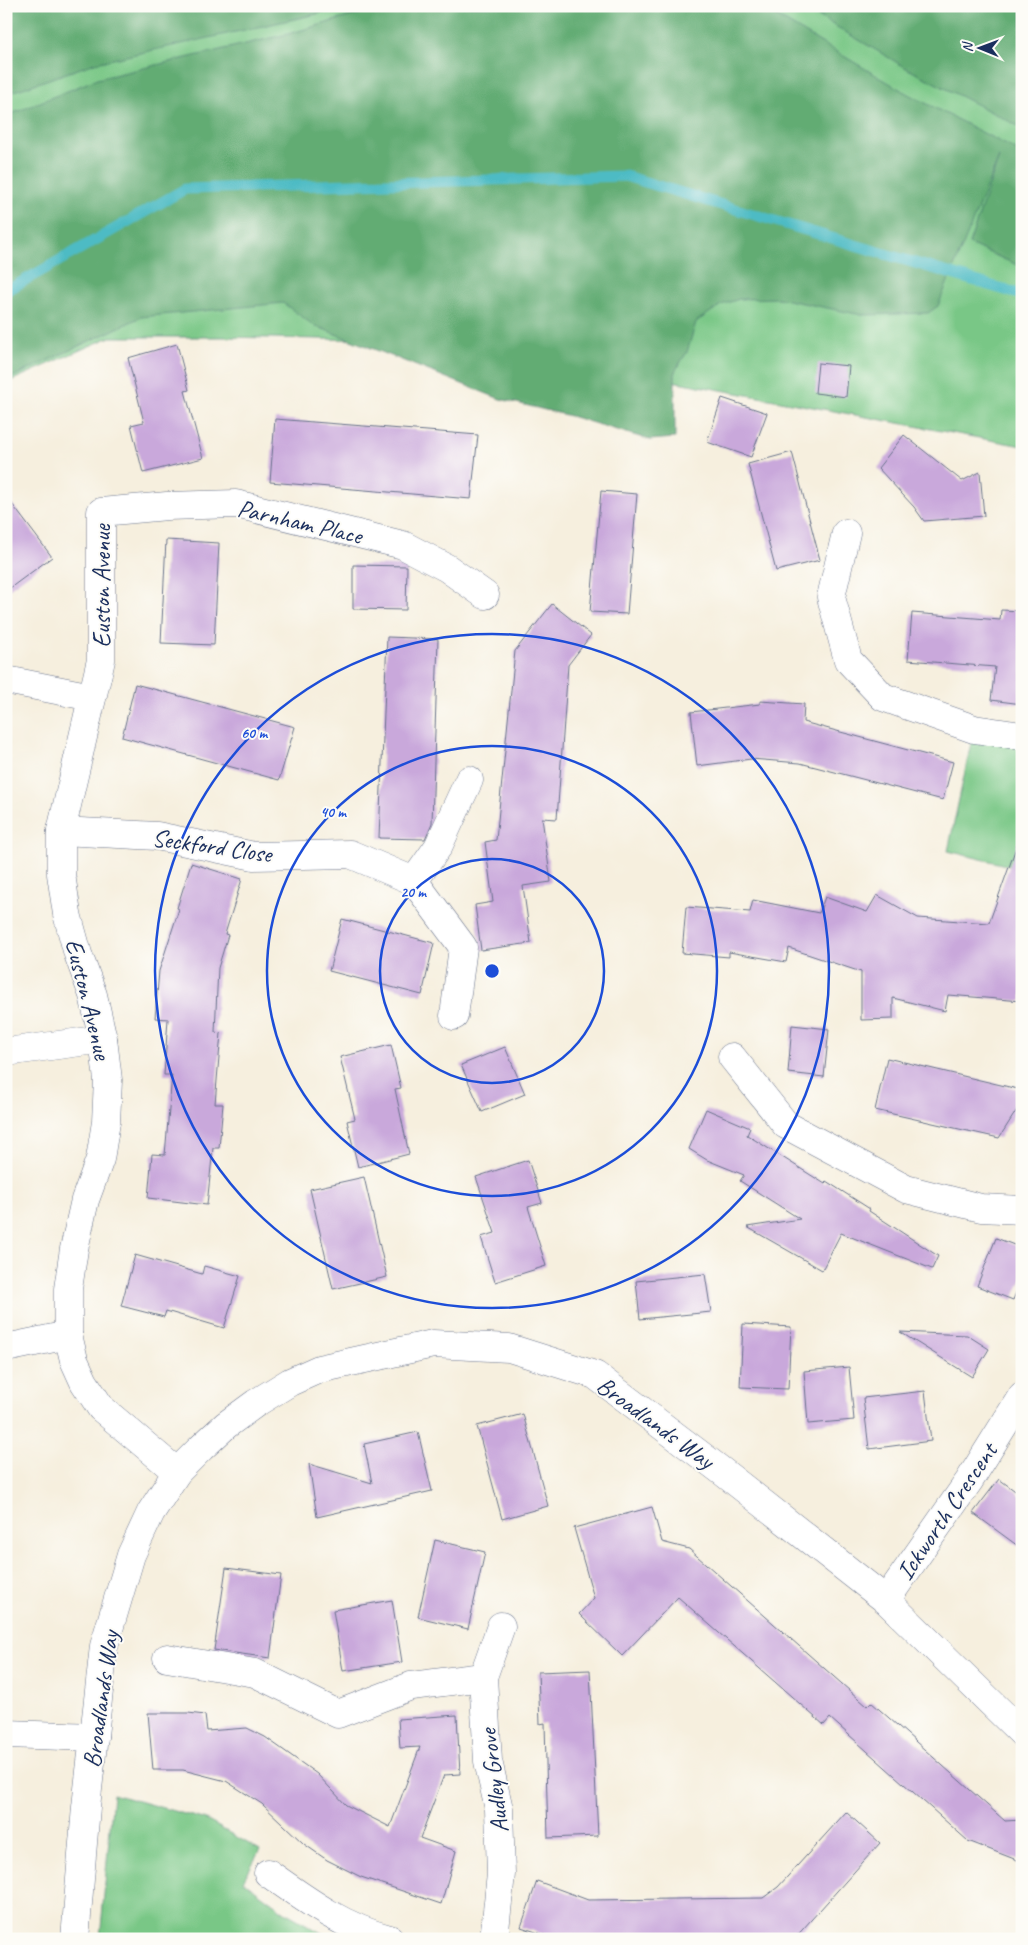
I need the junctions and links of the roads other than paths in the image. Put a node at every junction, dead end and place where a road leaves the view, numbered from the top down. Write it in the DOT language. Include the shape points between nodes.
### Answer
graph roads {
  1 [pos="101,512"];
  2 [pos="846,533"];
  3 [pos="485,595"];
  4 [pos="6,680"];
  5 [pos="92,697"];
  6 [pos="1022,736"];
  7 [pos="469,780"];
  8 [pos="62,831"];
  9 [pos="414,880"];
  10 [pos="454,1016"];
  11 [pos="103,1039"];
  12 [pos="6,1052"];
  13 [pos="732,1057"];
  14 [pos="1022,1210"];
  15 [pos="68,1335"];
  16 [pos="6,1348"];
  17 [pos="1022,1396"];
  18 [pos="177,1472"];
  19 [pos="886,1600"];
  20 [pos="501,1626"];
  21 [pos="167,1658"];
  22 [pos="483,1677"];
  23 [pos="6,1734"];
  24 [pos="1022,1734"];
  25 [pos="94,1737"];
  26 [pos="268,1873"];
  27 [pos="75,1939"];
  28 [pos="390,1939"];
  29 [pos="494,1939"];
  1 -- 3 [label="street, Parnham Place" via="236,504 403,545 447,568"];
  1 -- 5 [label="street, Euston Avenue" via="101,660"];
  2 -- 6 [label="street" via="831,596 848,660 883,697 974,729"];
  4 -- 5 [label="street"];
  5 -- 8 [label="street, Euston Avenue"];
  7 -- 9 [label="street" via="438,847"];
  8 -- 9 [label="street, Seckford Close" via="157,836 254,856 350,854"];
  8 -- 11 [label="street, Euston Avenue" via="61,874 67,914 93,995"];
  9 -- 10 [label="street" via="463,947"];
  11 -- 12 [label="street"];
  11 -- 15 [label="street, Euston Avenue" via="108,1080 106,1122 100,1159 85,1200 74,1249 68,1288"];
  13 -- 14 [label="street" via="786,1125 906,1189 981,1208"];
  15 -- 16 [label="street"];
  15 -- 18 [label="street, Euston Avenue" via="74,1360 101,1408"];
  17 -- 19 [label="street, Ickworth Crescent" via="969,1481"];
  18 -- 19 [label="street, Broadlands Way" via="248,1408 319,1368 433,1344 509,1348 595,1375"];
  18 -- 25 [label="street, Broadlands Way" via="151,1512 131,1555 104,1646"];
  19 -- 24 [label="street, Broadlands Way"];
  20 -- 22 [label="street, Audley Grove"];
  21 -- 22 [label="street" via="255,1673 338,1714 411,1686"];
  22 -- 29 [label="street, Audley Grove" via="488,1761 499,1809 501,1874"];
  23 -- 25 [label="street"];
  25 -- 27 [label="street, Broadlands Way"];
  26 -- 28 [label="street" via="315,1906 372,1934"];
}
